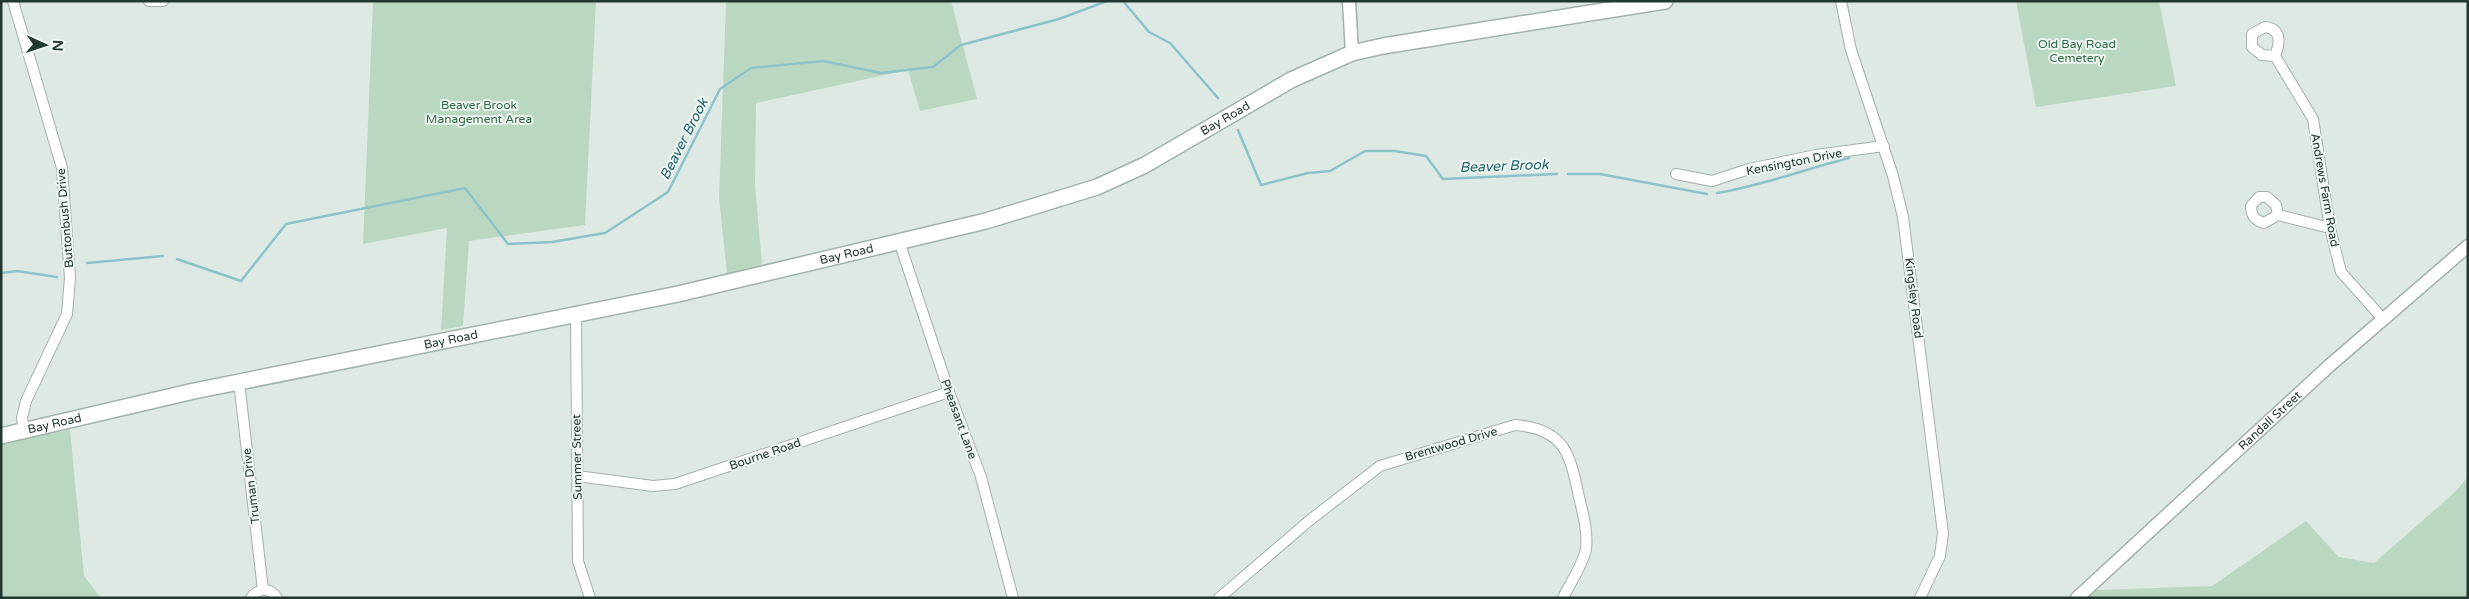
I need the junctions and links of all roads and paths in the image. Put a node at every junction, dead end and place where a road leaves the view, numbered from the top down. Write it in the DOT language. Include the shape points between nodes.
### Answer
graph roads {
  1 [pos="13,1"];
  2 [pos="149,1"];
  3 [pos="163,1"];
  4 [pos="1350,1"];
  5 [pos="1665,1"];
  6 [pos="1841,1"];
  7 [pos="1352,53"];
  8 [pos="2275,56"];
  9 [pos="1884,146"];
  10 [pos="1676,174"];
  11 [pos="2278,215"];
  12 [pos="2330,228"];
  13 [pos="899,242"];
  14 [pos="2468,246"];
  15 [pos="576,314"];
  16 [pos="2382,319"];
  17 [pos="239,382"];
  18 [pos="949,392"];
  19 [pos="24,431"];
  20 [pos="1,436"];
  21 [pos="577,476"];
  22 [pos="263,590"];
  23 [pos="251,598"];
  24 [pos="277,598"];
  25 [pos="590,598"];
  26 [pos="1013,598"];
  27 [pos="1219,598"];
  28 [pos="1563,598"];
  29 [pos="1920,598"];
  30 [pos="2077,598"];
  1 -- 19 [label="street, Buttonbush Drive" via="62,168 70,278 67,314 26,401 22,418"];
  2 -- 3 [label="street"];
  4 -- 7 [label="street"];
  5 -- 7 [label="main road, Bay Road"];
  6 -- 9 [label="street, Kingsley Road" via="1851,50"];
  7 -- 13 [label="main road, Bay Road" via="1291,80 1145,165 1097,187 986,221"];
  8 -- 12 [label="street, Andrews Farm Road" via="2313,118"];
  9 -- 10 [label="street, Kensington Drive" via="1806,157 1712,181"];
  9 -- 29 [label="street, Kingsley Road" via="1904,226 1943,524 1940,556"];
  11 -- 12 [label="street"];
  12 -- 16 [label="street, Andrews Farm Road" via="2341,272"];
  13 -- 15 [label="main road, Bay Road"];
  13 -- 18 [label="street, Pheasant Lane"];
  14 -- 16 [label="street, Randall Street"];
  15 -- 17 [label="main road, Bay Road"];
  15 -- 21 [label="street, Summer Street"];
  16 -- 30 [label="street, Randall Street" via="2238,447"];
  17 -- 19 [label="main road, Bay Road"];
  17 -- 22 [label="street, Truman Drive"];
  18 -- 21 [label="street, Bourne Road" via="675,484 653,486"];
  18 -- 26 [label="street, Pheasant Lane" via="981,478"];
  19 -- 20 [label="main road, Bay Road"];
  21 -- 25 [label="street, Summer Street" via="578,561"];
  22 -- 23 [label="street"];
  22 -- 24 [label="street"];
  27 -- 28 [label="street, Brentwood Drive" via="1310,520 1380,466 1515,426 1533,427 1550,435 1566,449 1573,464 1587,529 1586,551"];
}
